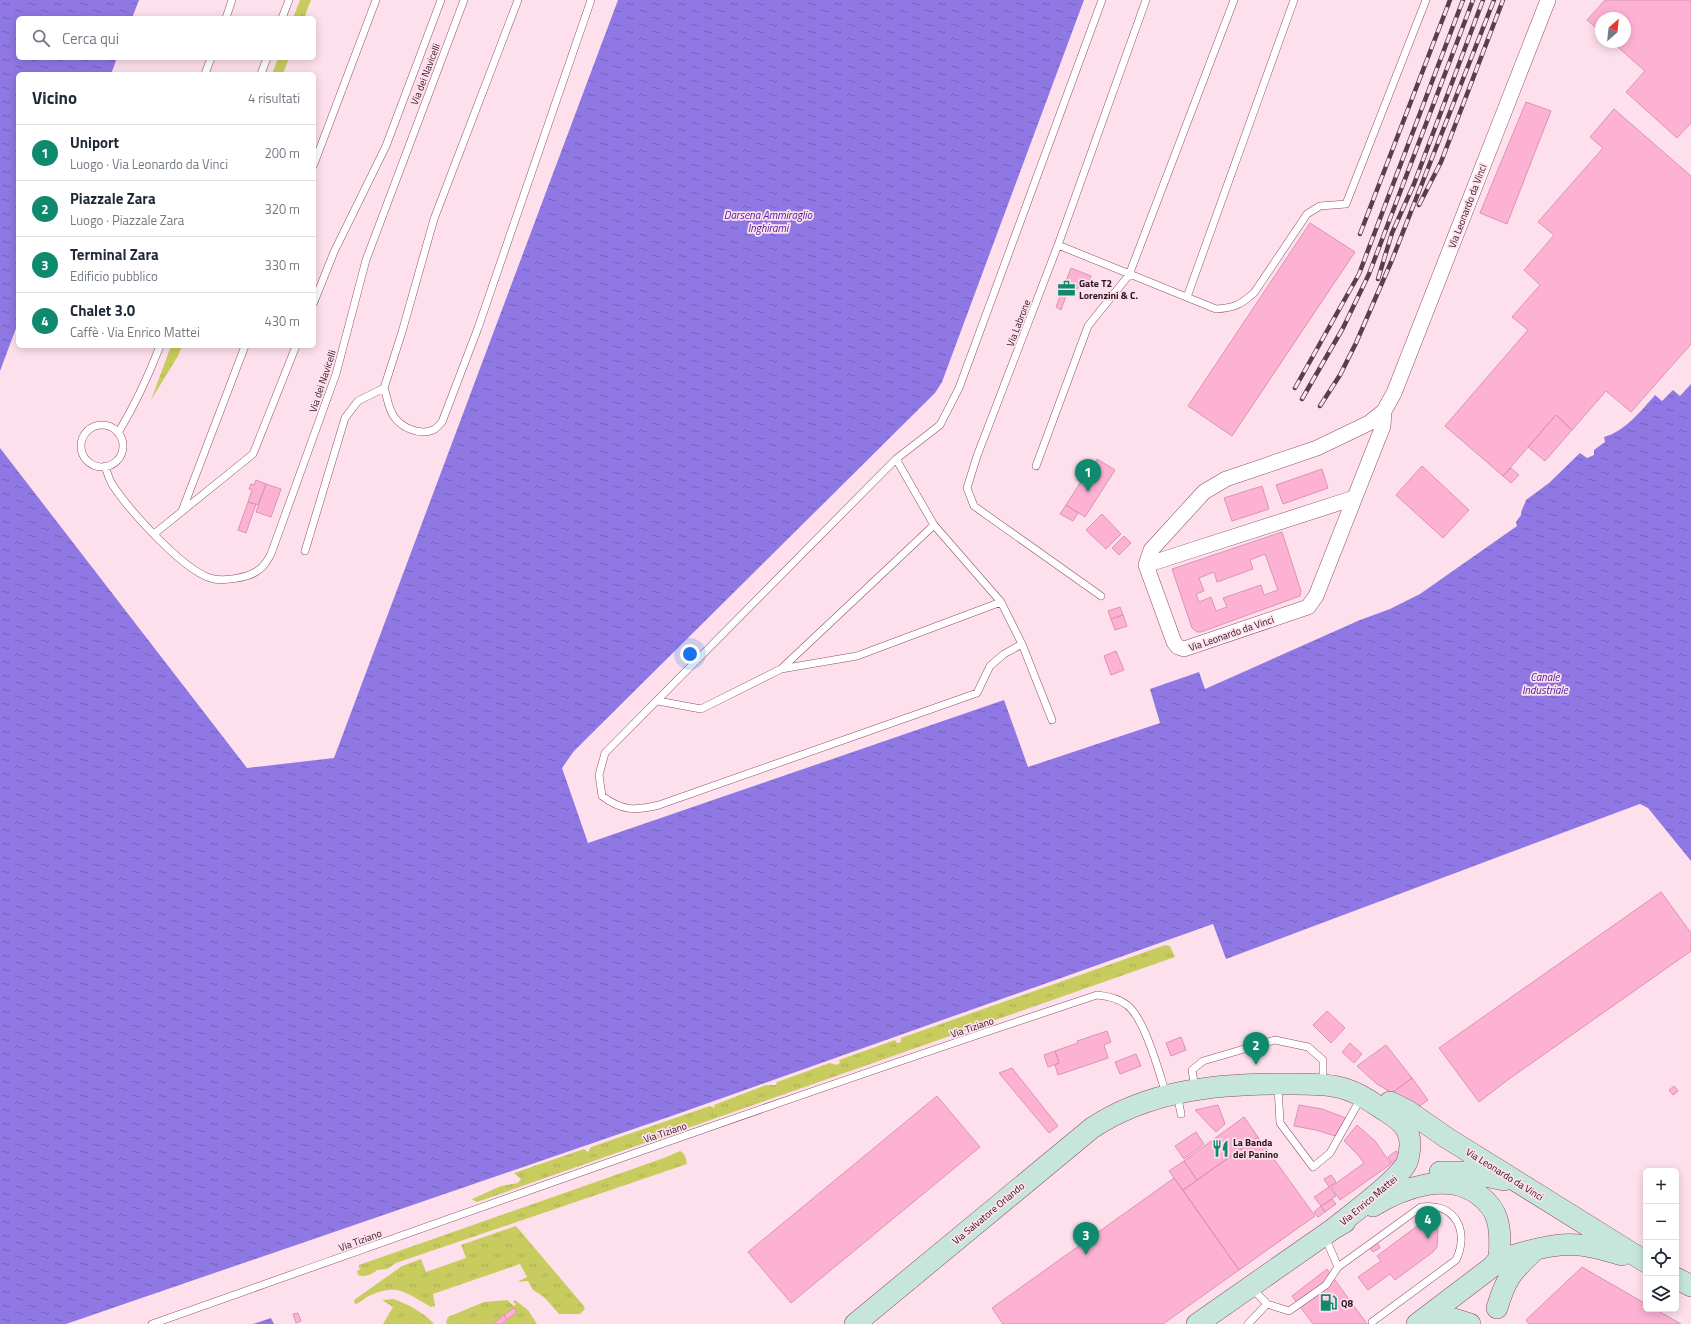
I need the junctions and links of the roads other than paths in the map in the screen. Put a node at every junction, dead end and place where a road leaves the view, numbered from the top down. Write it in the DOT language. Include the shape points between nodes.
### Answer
graph roads {
  1 [pos="232,0"];
  2 [pos="289,0"];
  3 [pos="376,0"];
  4 [pos="441,0"];
  5 [pos="464,0"];
  6 [pos="518,0"];
  7 [pos="591,0"];
  8 [pos="1102,0"];
  9 [pos="1146,0"];
  10 [pos="1234,0"];
  11 [pos="1294,0"];
  12 [pos="1426,0"];
  13 [pos="1548,0"];
  14 [pos="227,16"];
  15 [pos="283,16"];
  16 [pos="210,60"];
  17 [pos="266,60"];
  18 [pos="206,72"];
  19 [pos="262,72"];
  20 [pos="316,159"];
  21 [pos="1058,245"];
  22 [pos="1129,275"];
  23 [pos="316,297"];
  24 [pos="1187,297"];
  25 [pos="159,348"];
  26 [pos="244,348"];
  27 [pos="295,348"];
  28 [pos="384,388"];
  29 [pos="1384,411"];
  30 [pos="118,433"];
  31 [pos="896,459"];
  32 [pos="105,466"];
  33 [pos="1036,466"];
  34 [pos="1354,498"];
  35 [pos="182,511"];
  36 [pos="934,525"];
  37 [pos="154,534"];
  38 [pos="305,551"];
  39 [pos="1146,565"];
  40 [pos="1101,596"];
  41 [pos="1001,602"];
  42 [pos="1022,644"];
  43 [pos="781,669"];
  44 [pos="658,701"];
  45 [pos="1052,720"];
  46 [pos="1278,1084"];
  47 [pos="1323,1085"];
  48 [pos="1179,1092"];
  49 [pos="1364,1097"];
  50 [pos="1182,1114"];
  51 [pos="1536,1193"];
  52 [pos="1376,1204"];
  53 [pos="1329,1232"];
  54 [pos="1535,1250"];
  55 [pos="1643,1260"];
  56 [pos="1643,1261"];
  57 [pos="1496,1263"];
  58 [pos="1338,1267"];
  59 [pos="1679,1280"];
  60 [pos="1250,1286"];
  61 [pos="1691,1286"];
  62 [pos="1267,1304"];
  63 [pos="1499,1316"];
  64 [pos="1372,1323"];
  65 [pos="152,1324"];
  66 [pos="854,1324"];
  67 [pos="1197,1324"];
  68 [pos="1248,1324"];
  69 [pos="1417,1324"];
  70 [pos="1428,1324"];
  71 [pos="1470,1324"];
  1 -- 14 [label="lane"];
  2 -- 15 [label="lane"];
  3 -- 20 [label="lane"];
  4 -- 23 [label="lane" via="386,146 334,252"];
  5 -- 37 [label="lane, Via dei Navicelli" via="366,260 336,374 271,554 256,572 232,579 210,578 181,560"];
  6 -- 28 [label="lane" via="434,219"];
  7 -- 28 [label="lane" via="478,328 442,422 434,430 425,433 399,424 392,414"];
  8 -- 31 [label="lane" via="959,388 940,425"];
  9 -- 21 [label="lane, Via Labrone"];
  10 -- 22 [label="lane"];
  11 -- 24 [label="lane"];
  12 -- 24 [label="lane" via="1346,204 1320,206 1307,214 1254,293 1242,304 1216,309"];
  13 -- 29 [label="street, Via Leonardo da Vinci" via="1394,393"];
  16 -- 18 [label="lane"];
  17 -- 19 [label="lane"];
  21 -- 22 [label="lane"];
  21 -- 40 [label="lane, Via Labrone" via="967,488 974,506"];
  22 -- 24 [label="lane"];
  22 -- 33 [label="lane" via="1088,326"];
  25 -- 30 [label="lane" via="134,407"];
  26 -- 35 [label="lane"];
  27 -- 35 [label="lane" via="253,454"];
  28 -- 38 [label="lane" via="358,401 345,418"];
  29 -- 34 [label="street, Via Leonardo da Vinci" via="1383,426"];
  29 -- 39 [label="street, Via Leonardo da Vinci" via="1369,423 1317,448 1226,479 1204,492 1151,550"];
  30 -- 32 [label="lane" via="123,445 121,454 115,462"];
  30 -- 32 [label="lane" via="113,428 97,426 89,429 83,437 82,454 96,466"];
  31 -- 36 [label="lane"];
  31 -- 44 [label="lane"];
  32 -- 37 [label="lane, Via dei Navicelli" via="111,482 126,503"];
  34 -- 39 [label="street"];
  34 -- 39 [label="street, Via Leonardo da Vinci" via="1316,596 1308,607 1184,649 1174,642"];
  35 -- 37 [label="lane"];
  36 -- 41 [label="lane"];
  36 -- 43 [label="lane"];
  41 -- 42 [label="lane"];
  41 -- 43 [label="lane" via="857,656"];
  42 -- 44 [label="lane" via="990,666 977,693 659,805 638,810 614,805 602,796 599,775 605,753"];
  42 -- 45 [label="lane"];
  43 -- 44 [label="lane" via="701,709"];
  46 -- 47 [label="main road, Via Salvatore Orlando"];
  46 -- 48 [label="main road, Via Salvatore Orlando" via="1240,1085"];
  46 -- 49 [label="lane" via="1280,1123 1313,1167 1330,1153"];
  47 -- 48 [label="lane" via="1323,1060 1308,1047 1275,1040 1203,1061 1192,1070"];
  47 -- 49 [label="main road, Via Salvatore Orlando" via="1339,1087"];
  48 -- 50 [label="lane"];
  48 -- 65 [label="lane, Via Tiziano" via="1156,1061 1134,1013 1127,1005 1110,997 1097,995"];
  48 -- 66 [label="main road, Via Salvatore Orlando" via="1127,1108 1076,1139"];
  49 -- 51 [label="main road, Via Leonardo da Vinci" via="1384,1100 1408,1111"];
  49 -- 53 [label="main road, Via Enrico Mattei" via="1407,1128 1409,1156 1405,1167 1395,1177"];
  51 -- 52 [label="main road, Via Enrico Mattei" via="1497,1178 1472,1172 1449,1172 1406,1181"];
  51 -- 55 [label="main road, Via Leonardo da Vinci"];
  52 -- 53 [label="main road, Via Enrico Mattei"];
  52 -- 57 [label="main road, Via Enrico Mattei" via="1400,1193 1431,1184 1456,1184 1470,1188 1488,1202 1495,1213 1500,1230"];
  53 -- 58 [label="lane"];
  53 -- 60 [label="main road, Via Enrico Mattei"];
  54 -- 56 [label="main road, Via Leonardo da Vinci" via="1579,1245"];
  54 -- 57 [label="main road, Via Leonardo da Vinci"];
  54 -- 63 [label="main road" via="1507,1280"];
  57 -- 63 [label="main road, Via Enrico Mattei"];
  57 -- 69 [label="main road"];
  58 -- 62 [label="lane" via="1326,1285 1289,1311"];
  58 -- 64 [label="lane" via="1421,1207 1444,1209 1457,1219 1462,1236 1461,1250 1456,1260"];
  59 -- 61 [label="main road"];
  60 -- 62 [label="lane"];
  60 -- 67 [label="main road, Via Enrico Mattei"];
  62 -- 68 [label="lane"];
  70 -- 71 [label="main road" via="1454,1319"];
}
